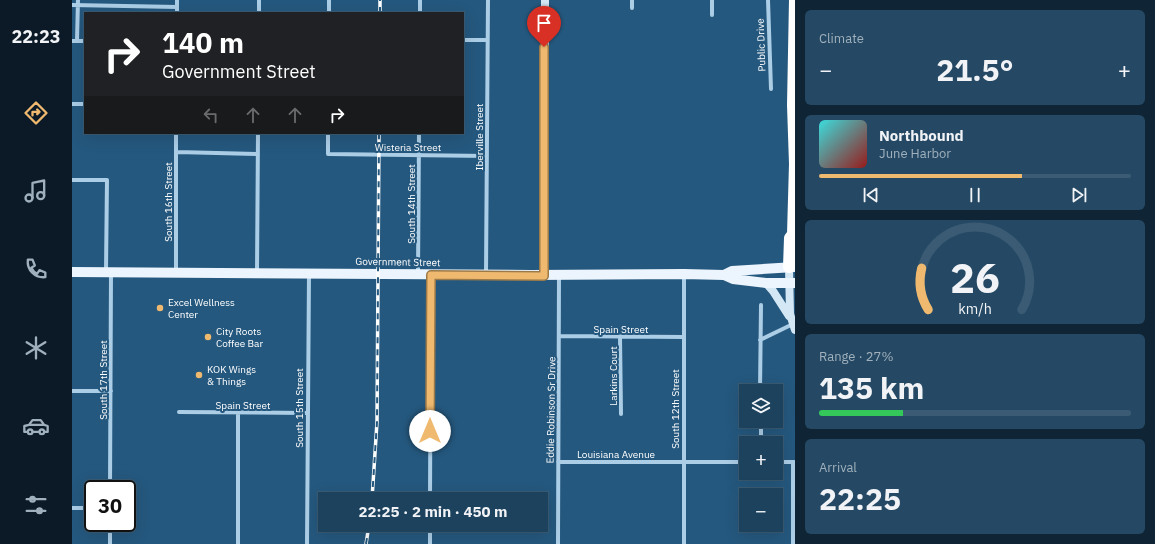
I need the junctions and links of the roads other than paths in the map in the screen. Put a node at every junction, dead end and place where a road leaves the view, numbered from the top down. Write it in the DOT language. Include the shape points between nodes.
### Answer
graph roads {
  1 [pos="78,0"];
  2 [pos="177,0"];
  3 [pos="259,0"];
  4 [pos="329,0"];
  5 [pos="420,0"];
  6 [pos="488,0"];
  7 [pos="545,0"];
  8 [pos="632,0"];
  9 [pos="712,0"];
  10 [pos="768,0"];
  11 [pos="795,0"];
  12 [pos="72,6"];
  13 [pos="78,6"];
  14 [pos="177,7"];
  15 [pos="632,8"];
  16 [pos="177,12"];
  17 [pos="259,12"];
  18 [pos="329,12"];
  19 [pos="420,12"];
  20 [pos="712,15"];
  21 [pos="84,40"];
  22 [pos="464,40"];
  23 [pos="487,40"];
  24 [pos="74,41"];
  25 [pos="771,90"];
  26 [pos="72,104"];
  27 [pos="84,104"];
  28 [pos="176,134"];
  29 [pos="258,134"];
  30 [pos="328,134"];
  31 [pos="419,134"];
  32 [pos="177,152"];
  33 [pos="258,154"];
  34 [pos="419,156"];
  35 [pos="487,156"];
  36 [pos="72,180"];
  37 [pos="794,235"];
  38 [pos="792,267"];
  39 [pos="72,272"];
  40 [pos="109,272"];
  41 [pos="176,272"];
  42 [pos="256,273"];
  43 [pos="309,273"];
  44 [pos="684,274"];
  45 [pos="418,275"];
  46 [pos="431,275"];
  47 [pos="486,275"];
  48 [pos="559,275"];
  49 [pos="724,275"];
  50 [pos="544,276"];
  51 [pos="766,283"];
  52 [pos="792,283"];
  53 [pos="761,305"];
  54 [pos="793,325"];
  55 [pos="559,336"];
  56 [pos="620,337"];
  57 [pos="683,337"];
  58 [pos="760,340"];
  59 [pos="760,384"];
  60 [pos="72,391"];
  61 [pos="111,391"];
  62 [pos="179,412"];
  63 [pos="238,413"];
  64 [pos="307,413"];
  65 [pos="621,414"];
  66 [pos="558,462"];
  67 [pos="683,462"];
  68 [pos="739,462"];
  69 [pos="783,462"];
  70 [pos="794,462"];
  71 [pos="110,480"];
  72 [pos="430,492"];
  73 [pos="72,508"];
  74 [pos="84,508"];
  75 [pos="110,532"];
  76 [pos="430,532"];
  77 [pos="110,544"];
  78 [pos="238,544"];
  79 [pos="307,544"];
  80 [pos="430,544"];
  81 [pos="558,544"];
  82 [pos="684,544"];
  83 [pos="793,544"];
  1 -- 13 [label="street"];
  2 -- 14 [label="street"];
  3 -- 17 [label="street"];
  4 -- 18 [label="street"];
  5 -- 19 [label="street"];
  6 -- 23 [label="street, Iberville Street"];
  7 -- 50 [label="street"];
  8 -- 15 [label="street"];
  9 -- 20 [label="street"];
  10 -- 25 [label="street, Public Drive"];
  11 -- 37 [label="highway"];
  12 -- 13 [label="street"];
  13 -- 14 [label="street"];
  13 -- 24 [label="street"];
  14 -- 16 [label="street"];
  21 -- 24 [label="street"];
  22 -- 23 [label="street"];
  23 -- 35 [label="street, Iberville Street"];
  26 -- 27 [label="street"];
  28 -- 32 [label="street, South 16th Street"];
  29 -- 33 [label="street"];
  30 -- 34 [label="street, Wisteria Street" via="328,154"];
  31 -- 34 [label="street, South 14th Street"];
  32 -- 33 [label="street"];
  32 -- 41 [label="street, South 16th Street"];
  33 -- 42 [label="street"];
  34 -- 35 [label="street, Wisteria Street"];
  34 -- 45 [label="street, South 14th Street"];
  35 -- 47 [label="street, Iberville Street"];
  36 -- 40 [label="street, South 17th Street" via="106,180"];
  37 -- 38 [label="highway" via="790,238"];
  38 -- 49 [label="main road, Government Street" via="732,271"];
  38 -- 52 [label="street"];
  39 -- 40 [label="main road, Government Street"];
  40 -- 41 [label="main road, Government Street"];
  40 -- 61 [label="street, South 17th Street"];
  41 -- 42 [label="main road, Government Street"];
  42 -- 43 [label="main road, Government Street"];
  43 -- 45 [label="main road, Government Street"];
  43 -- 64 [label="street, South 15th Street"];
  44 -- 48 [label="main road, Government Street"];
  44 -- 49 [label="main road, Government Street"];
  44 -- 57 [label="street, South 12th Street"];
  45 -- 46 [label="main road, Government Street"];
  46 -- 47 [label="main road, Government Street"];
  46 -- 72 [label="street"];
  47 -- 50 [label="main road, Government Street"];
  48 -- 50 [label="main road, Government Street"];
  48 -- 55 [label="street, Eddie Robinson Sr Drive"];
  49 -- 51 [label="main road, Government Street" via="733,279"];
  51 -- 52 [label="main road, Government Street"];
  51 -- 54 [label="street"];
  52 -- 54 [label="street"];
  53 -- 58 [label="street"];
  54 -- 58 [label="street"];
  55 -- 56 [label="street, Spain Street"];
  55 -- 66 [label="street, Eddie Robinson Sr Drive"];
  56 -- 57 [label="street, Spain Street"];
  56 -- 65 [label="street, Larkins Court"];
  57 -- 67 [label="street, South 12th Street"];
  58 -- 59 [label="street"];
  60 -- 61 [label="street"];
  61 -- 71 [label="street, South 17th Street"];
  62 -- 63 [label="street, Spain Street"];
  63 -- 64 [label="street, Spain Street"];
  63 -- 78 [label="street"];
  64 -- 79 [label="street, South 15th Street"];
  66 -- 67 [label="street, Louisiana Avenue"];
  66 -- 81 [label="street, Eddie Robinson Sr Drive"];
  67 -- 68 [label="street, Louisiana Avenue"];
  67 -- 82 [label="street, South 12th Street"];
  69 -- 70 [label="street"];
  70 -- 83 [label="street"];
  73 -- 74 [label="street"];
  75 -- 77 [label="street"];
  76 -- 80 [label="street"];
}
